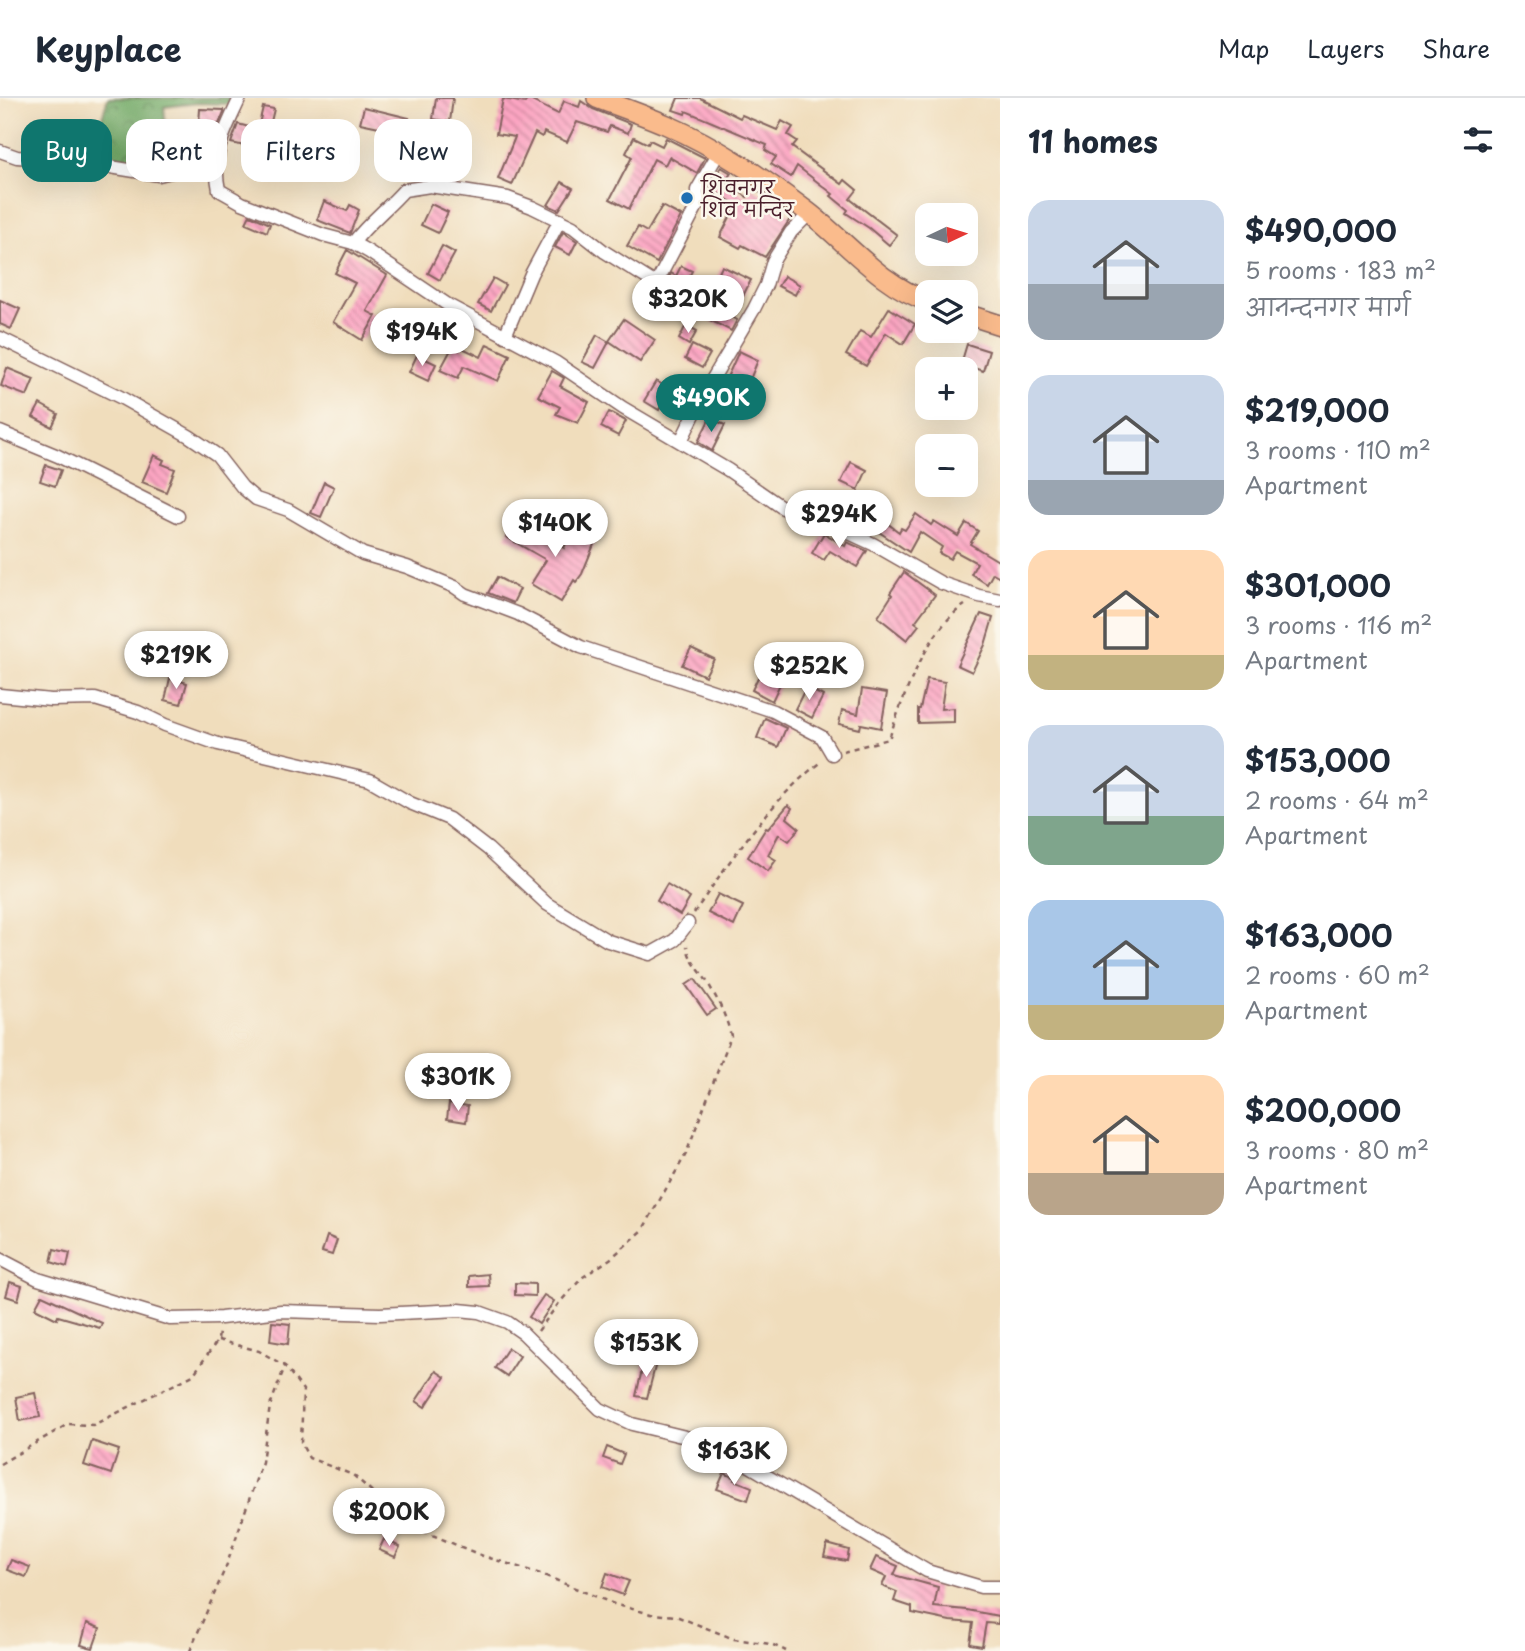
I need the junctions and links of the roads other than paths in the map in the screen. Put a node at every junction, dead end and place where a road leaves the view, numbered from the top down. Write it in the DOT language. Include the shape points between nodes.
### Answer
graph roads {
  1 [pos="240,98"];
  2 [pos="597,98"];
  3 [pos="227,126"];
  4 [pos="0,151"];
  5 [pos="719,152"];
  6 [pos="126,170"];
  7 [pos="217,182"];
  8 [pos="810,213"];
  9 [pos="560,220"];
  10 [pos="353,243"];
  11 [pos="915,297"];
  12 [pos="978,318"];
  13 [pos="1000,325"];
  14 [pos="505,336"];
  15 [pos="0,338"];
  16 [pos="0,432"];
  17 [pos="681,441"];
  18 [pos="178,516"];
  19 [pos="1000,600"];
  20 [pos="0,695"];
  21 [pos="832,754"];
  22 [pos="688,923"];
  23 [pos="0,1259"];
  24 [pos="1000,1587"];
  1 -- 3 [label="street"];
  2 -- 5 [label="main road"];
  4 -- 6 [label="street"];
  5 -- 8 [label="main road"];
  5 -- 9 [label="street" via="656,284"];
  7 -- 10 [label="street" via="219,190 230,197"];
  8 -- 11 [label="main road"];
  8 -- 17 [label="street" via="773,261 754,309"];
  9 -- 10 [label="street" via="508,198 430,186 404,190"];
  9 -- 14 [label="street"];
  10 -- 14 [label="street" via="447,305"];
  12 -- 13 [label="main road"];
  14 -- 17 [label="street"];
  15 -- 21 [label="street" via="189,436 217,455 256,499 288,510 363,554 456,587 581,647 773,711 822,737"];
  16 -- 18 [label="street"];
  17 -- 19 [label="street" via="783,508 873,544 941,583"];
  20 -- 22 [label="street" via="105,701 218,744 370,780 449,819 547,904 608,941 650,954 675,940"];
  23 -- 24 [label="street" via="38,1279 170,1319 281,1311 480,1312 507,1322 531,1341 600,1409 632,1424 702,1441 733,1456 928,1571 981,1587"];
}
